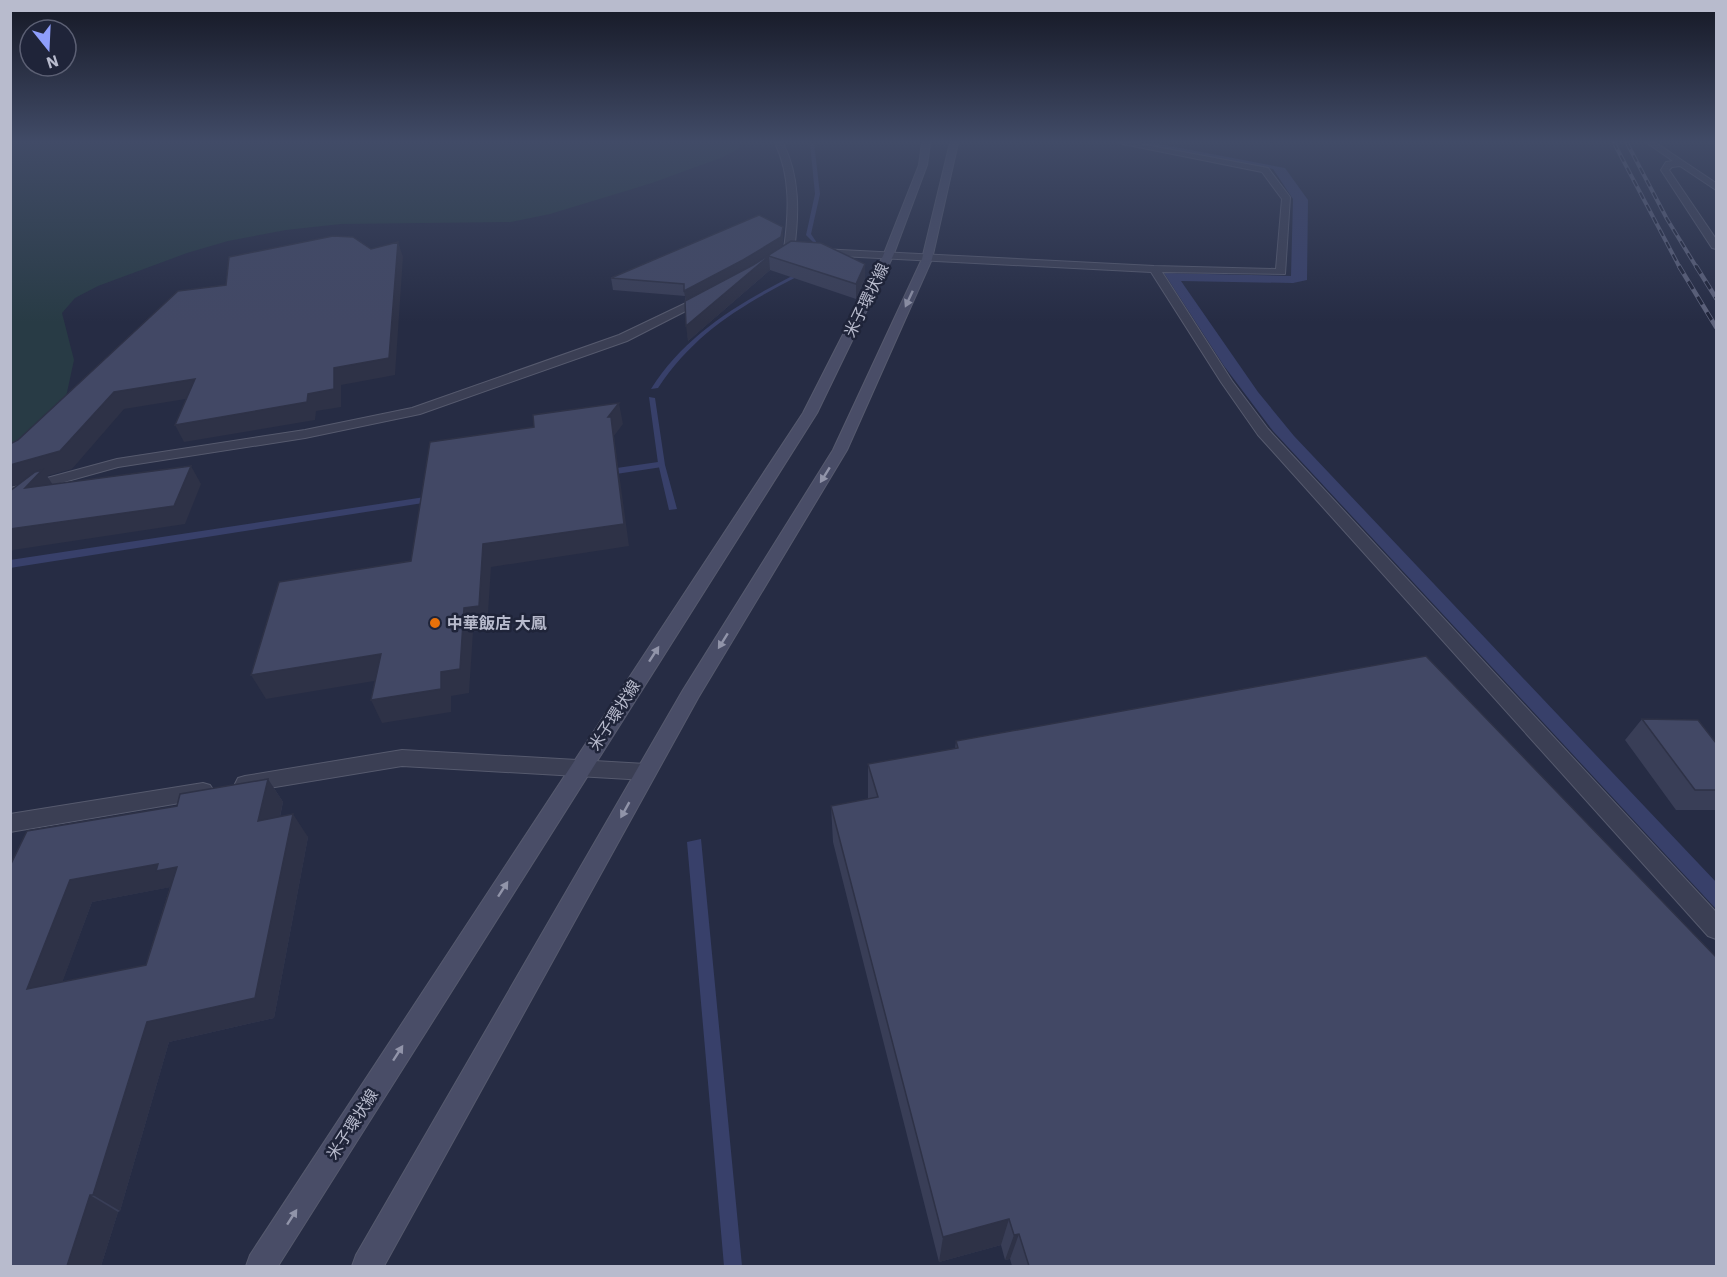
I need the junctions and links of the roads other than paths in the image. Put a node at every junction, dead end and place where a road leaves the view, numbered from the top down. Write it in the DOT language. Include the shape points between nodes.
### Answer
graph roads {
  1 [pos="792,203"];
  2 [pos="909,203"];
  3 [pos="940,203"];
  4 [pos="1287,203"];
  5 [pos="1687,203"];
  6 [pos="1716,246"];
  7 [pos="800,251"];
  8 [pos="888,256"];
  9 [pos="927,259"];
  10 [pos="768,264"];
  11 [pos="1154,269"];
  12 [pos="721,289"];
  13 [pos="15,499"];
  14 [pos="580,767"];
  15 [pos="646,772"];
  16 [pos="10,823"];
  17 [pos="1716,928"];
  18 [pos="261,1266"];
  19 [pos="367,1266"];
  1 -- 7 [label="street"];
  2 -- 8 [label="main road, 米子環状線"];
  3 -- 9 [label="main road"];
  4 -- 11 [label="street" via="1281,272"];
  5 -- 6 [label="street"];
  7 -- 8 [label="street"];
  7 -- 10 [label="street"];
  8 -- 9 [label="street"];
  14 -- 8 [label="main road, 米子環状線, one-way" via="810,413"];
  9 -- 11 [label="street"];
  9 -- 15 [label="main road, one-way" via="840,450"];
  11 -- 17 [label="street" via="1263,432"];
  12 -- 13 [label="street" via="623,338 415,411 305,434 117,463 43,484"];
  14 -- 15 [label="street"];
  14 -- 16 [label="street" via="402,758"];
  18 -- 14 [label="main road, 米子環状線, one-way"];
  15 -- 19 [label="main road, one-way"];
}
